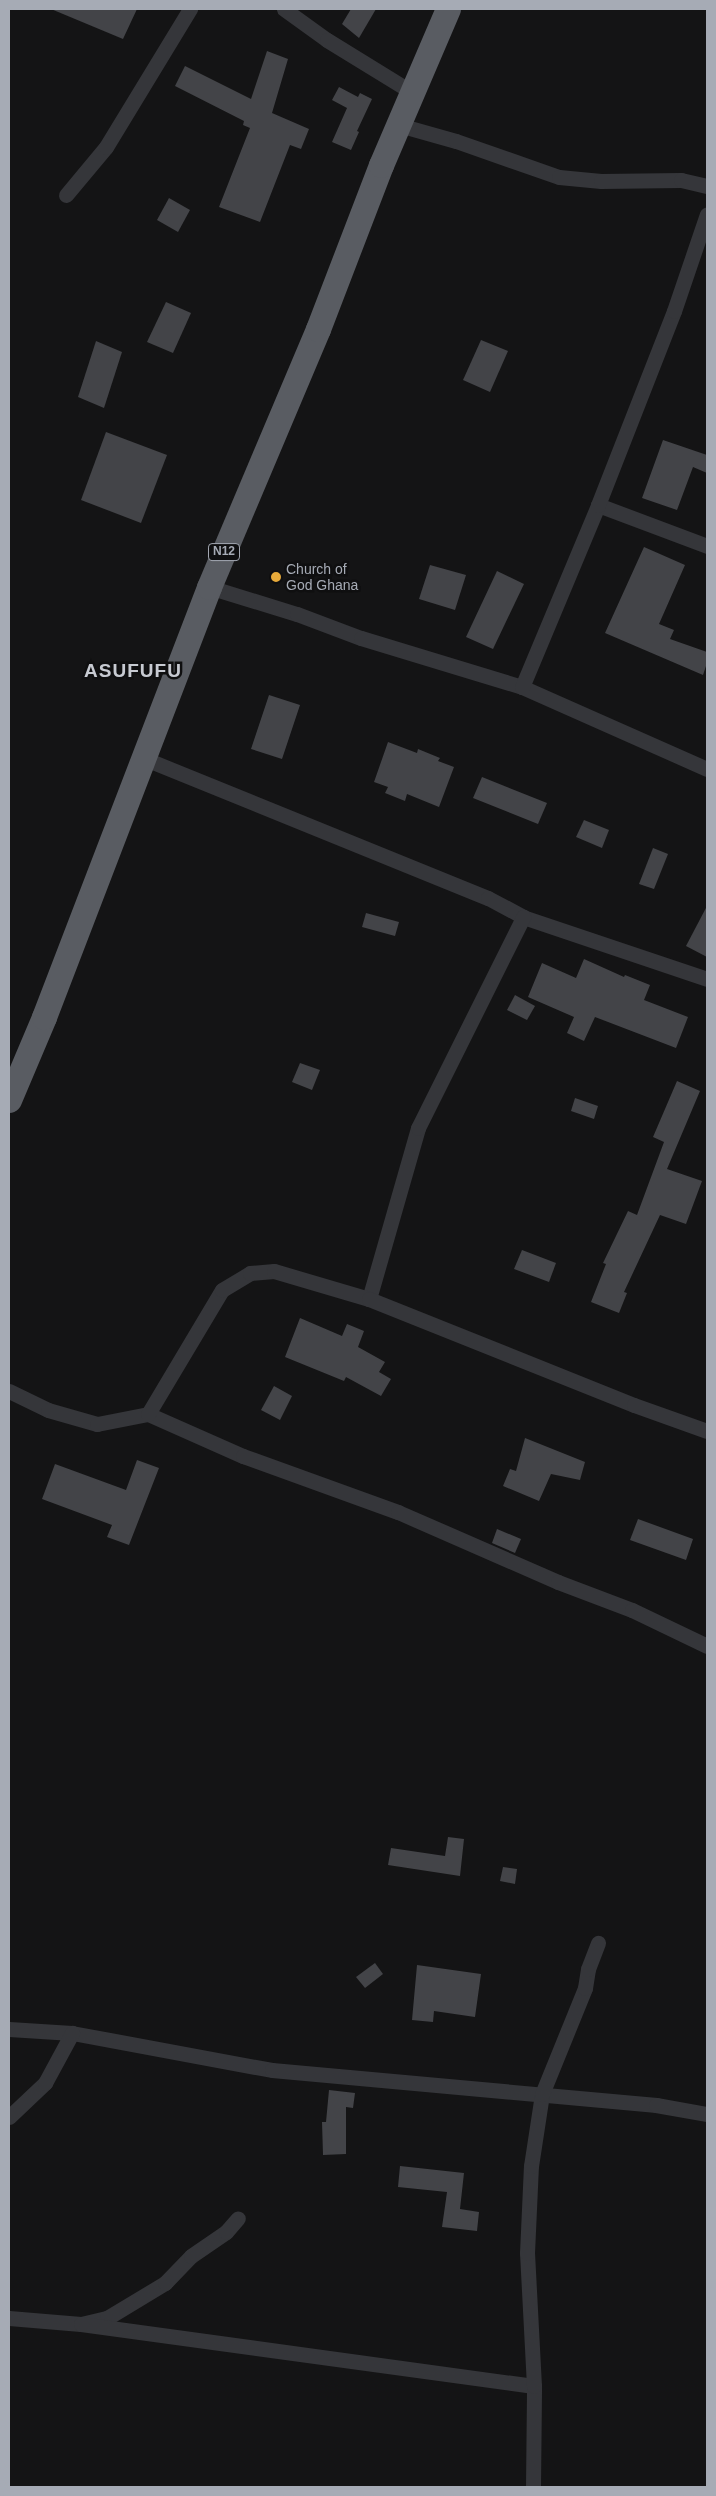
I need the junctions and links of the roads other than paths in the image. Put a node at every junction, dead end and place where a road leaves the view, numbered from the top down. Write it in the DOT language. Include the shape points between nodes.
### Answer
graph roads {
  1 [pos="190,9"];
  2 [pos="284,9"];
  3 [pos="448,9"];
  4 [pos="413,93"];
  5 [pos="399,125"];
  6 [pos="707,186"];
  7 [pos="66,196"];
  8 [pos="707,214"];
  9 [pos="598,505"];
  10 [pos="707,546"];
  11 [pos="209,587"];
  12 [pos="522,687"];
  13 [pos="143,758"];
  14 [pos="707,769"];
  15 [pos="523,917"];
  16 [pos="707,979"];
  17 [pos="9,1100"];
  18 [pos="369,1299"];
  19 [pos="9,1391"];
  20 [pos="148,1414"];
  21 [pos="707,1431"];
  22 [pos="707,1646"];
  23 [pos="598,1943"];
  24 [pos="9,2029"];
  25 [pos="72,2033"];
  26 [pos="542,2094"];
  27 [pos="707,2114"];
  28 [pos="9,2117"];
  29 [pos="238,2218"];
  30 [pos="9,2318"];
  31 [pos="81,2324"];
  32 [pos="534,2386"];
  33 [pos="533,2487"];
  1 -- 7 [label="street" via="106,147"];
  2 -- 4 [label="street" via="327,40"];
  3 -- 4 [label="highway, N12"];
  4 -- 5 [label="highway, N12"];
  5 -- 6 [label="street" via="559,177 601,181 681,180"];
  5 -- 11 [label="highway, N12" via="366,201 318,329"];
  8 -- 9 [label="street" via="674,311"];
  9 -- 10 [label="street"];
  9 -- 12 [label="street"];
  11 -- 12 [label="street"];
  11 -- 13 [label="highway, N12"];
  12 -- 14 [label="street"];
  13 -- 15 [label="street" via="488,898"];
  13 -- 17 [label="highway, N12"];
  15 -- 16 [label="street"];
  15 -- 18 [label="street" via="418,1128"];
  18 -- 20 [label="street" via="274,1271 250,1273 222,1290"];
  18 -- 21 [label="street"];
  19 -- 20 [label="street" via="48,1410 97,1424"];
  20 -- 22 [label="street" via="243,1456 398,1512 558,1582 632,1610"];
  23 -- 26 [label="street" via="585,1988"];
  24 -- 25 [label="street"];
  25 -- 26 [label="street" via="272,2070"];
  25 -- 28 [label="street" via="45,2082"];
  26 -- 27 [label="street" via="656,2105"];
  26 -- 32 [label="street" via="531,2166 527,2253"];
  29 -- 31 [label="street" via="226,2232 190,2256 165,2283 107,2318"];
  30 -- 31 [label="street"];
  31 -- 32 [label="street"];
  32 -- 33 [label="street"];
}
